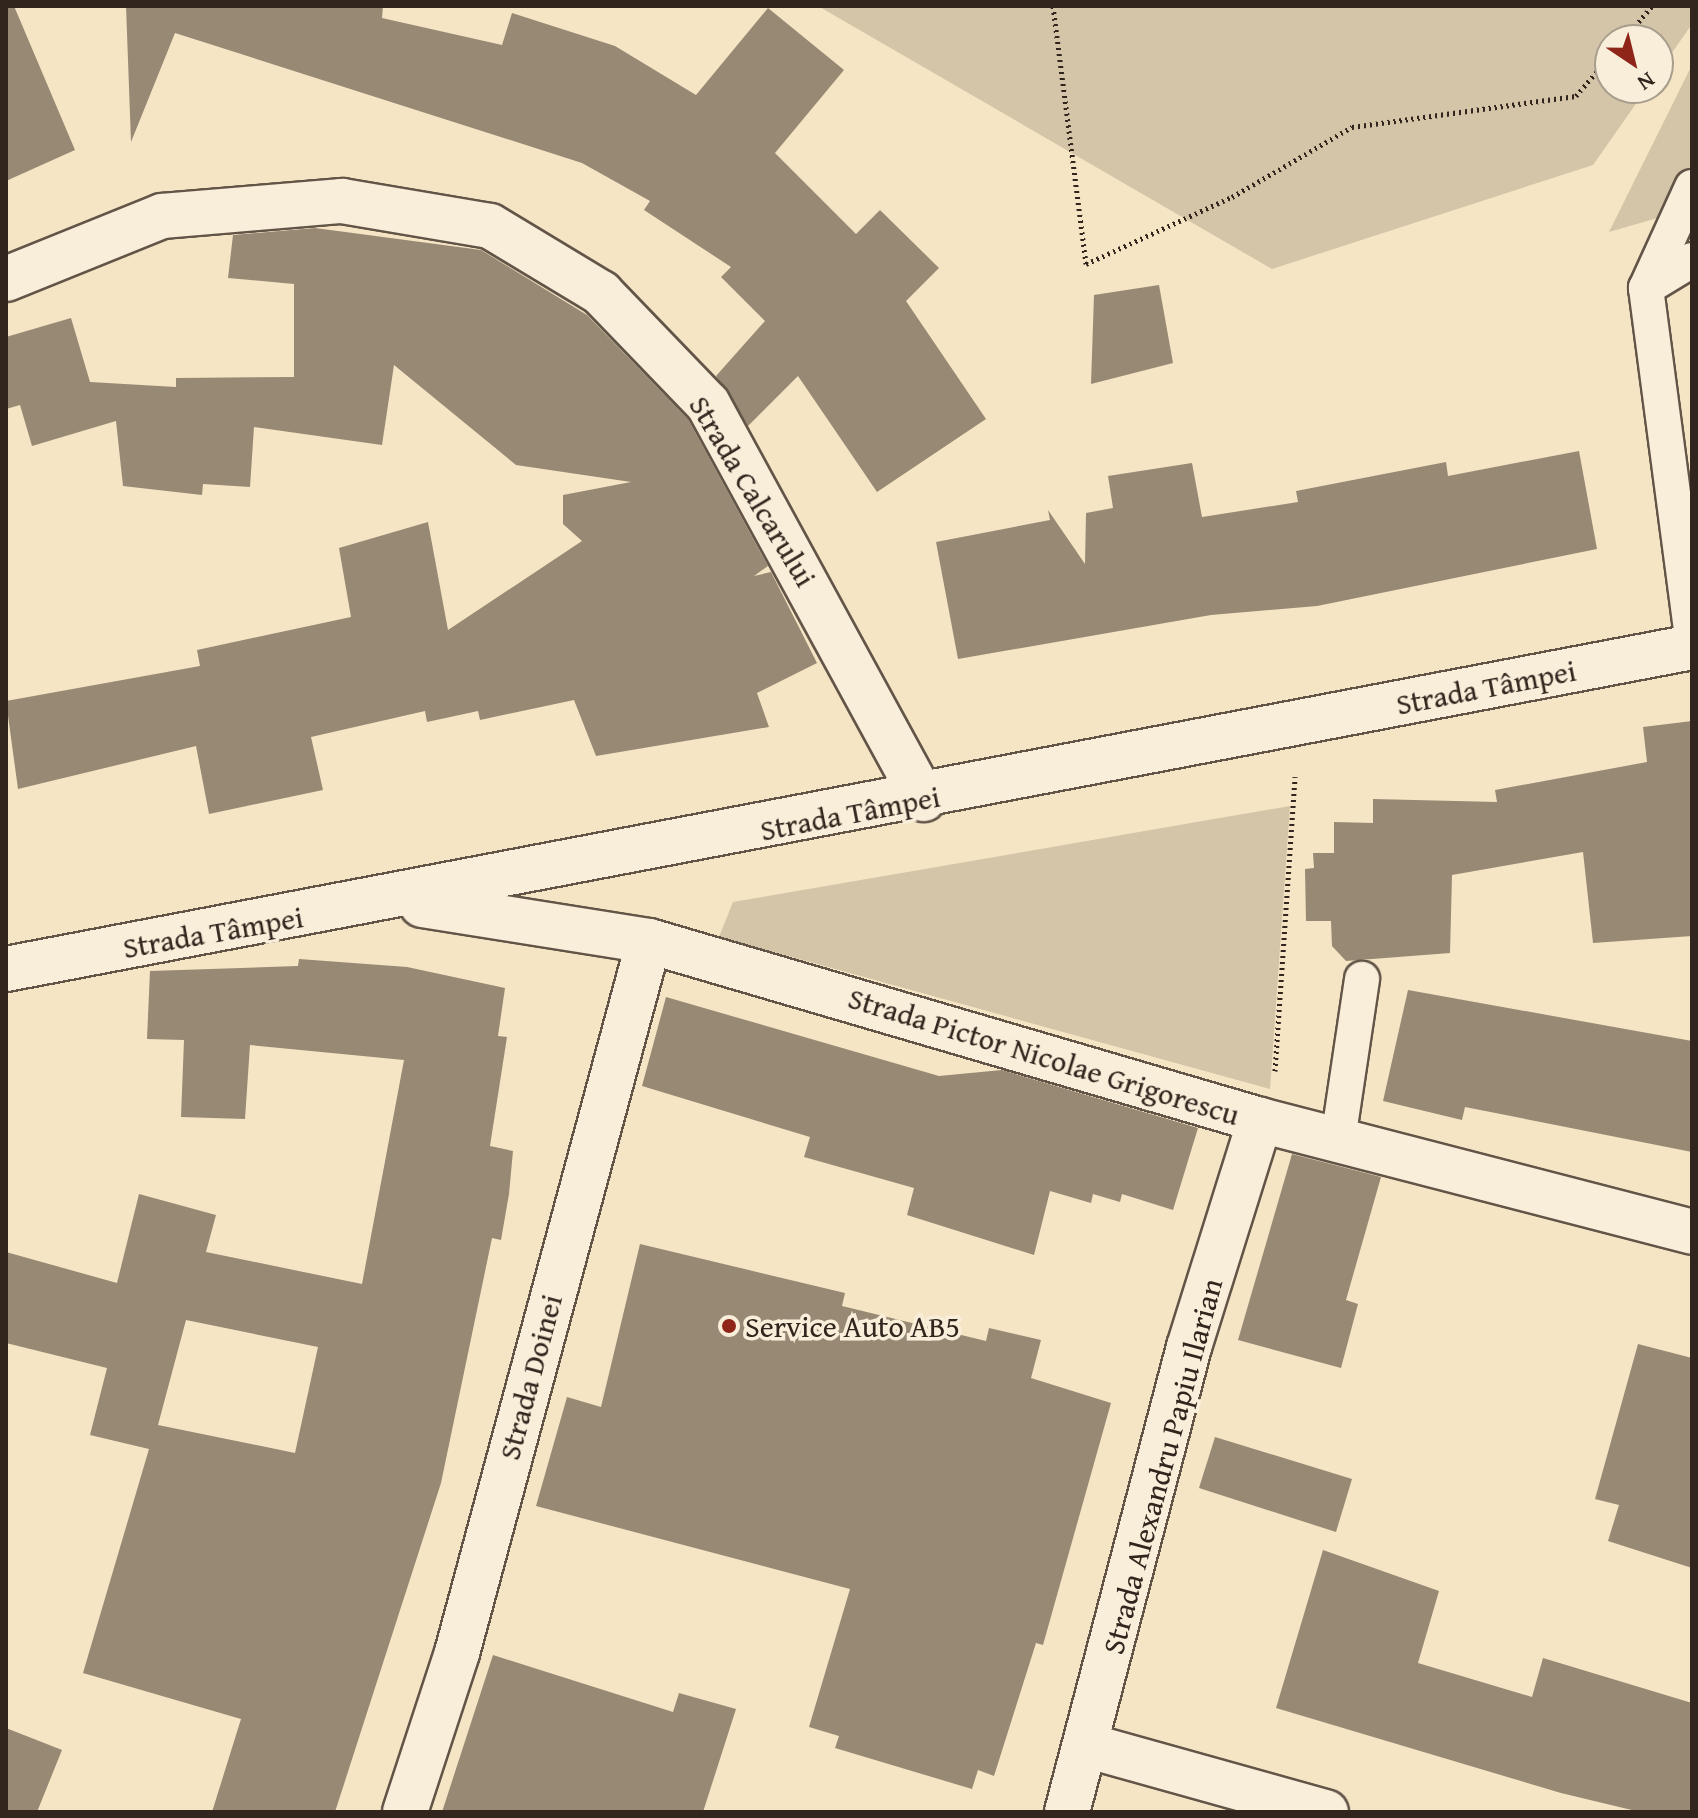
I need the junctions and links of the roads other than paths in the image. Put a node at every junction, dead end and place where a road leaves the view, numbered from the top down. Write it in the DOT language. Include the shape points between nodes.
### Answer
graph roads {
  1 [pos="1692,187"];
  2 [pos="1692,260"];
  3 [pos="6,279"];
  4 [pos="1646,288"];
  5 [pos="1692,637"];
  6 [pos="1692,647"];
  7 [pos="923,799"];
  8 [pos="392,900"];
  9 [pos="649,941"];
  10 [pos="6,969"];
  11 [pos="1362,979"];
  12 [pos="1260,1120"];
  13 [pos="1338,1140"];
  14 [pos="1692,1232"];
  15 [pos="1089,1746"];
  16 [pos="405,1812"];
  17 [pos="1067,1812"];
  18 [pos="1326,1812"];
  1 -- 4 [label="lane"];
  2 -- 4 [label="lane"];
  3 -- 7 [label="street, Strada Calcarului" via="162,216 342,201 490,226 601,293 708,404"];
  4 -- 5 [label="lane"];
  6 -- 7 [label="street, Strada Tâmpei"];
  7 -- 8 [label="street, Strada Tâmpei"];
  8 -- 9 [label="street, Strada Pictor Nicolae Grigorescu"];
  8 -- 10 [label="street, Strada Tâmpei"];
  9 -- 12 [label="street, Strada Pictor Nicolae Grigorescu"];
  9 -- 16 [label="street, Strada Doinei" via="457,1653"];
  11 -- 13 [label="lane"];
  12 -- 13 [label="street, Strada Pictor Nicolae Grigorescu"];
  12 -- 15 [label="street, Strada Alexandru Papiu Ilarian" via="1189,1347"];
  13 -- 14 [label="street, Strada Pictor Nicolae Grigorescu"];
  15 -- 17 [label="street, Strada Alexandru Papiu Ilarian"];
  15 -- 18 [label="street"];
}
